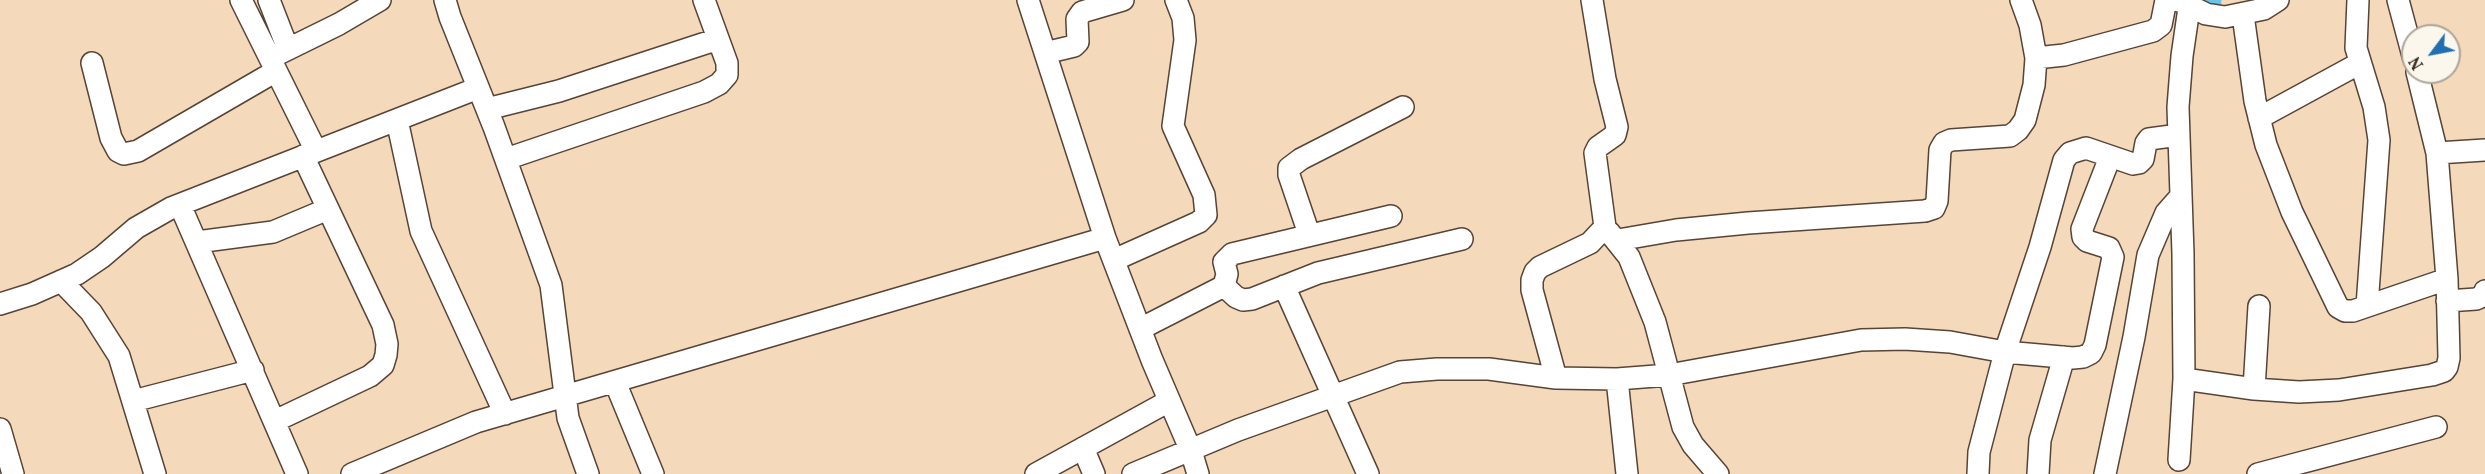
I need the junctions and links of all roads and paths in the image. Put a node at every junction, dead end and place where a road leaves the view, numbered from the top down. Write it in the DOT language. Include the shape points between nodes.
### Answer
graph roads {
  1 [pos="241,0"];
  2 [pos="269,0"];
  3 [pos="380,0"];
  4 [pos="445,0"];
  5 [pos="704,0"];
  6 [pos="1028,0"];
  7 [pos="1123,0"];
  8 [pos="1176,0"];
  9 [pos="1592,0"];
  10 [pos="2021,0"];
  11 [pos="2166,0"];
  12 [pos="2278,0"];
  13 [pos="2358,0"];
  14 [pos="2398,0"];
  15 [pos="2183,4"];
  16 [pos="2243,15"];
  17 [pos="2404,24"];
  18 [pos="718,39"];
  19 [pos="1045,53"];
  20 [pos="2036,58"];
  21 [pos="278,59"];
  22 [pos="92,63"];
  23 [pos="2360,63"];
  24 [pos="2420,84"];
  25 [pos="478,87"];
  26 [pos="1403,107"];
  27 [pos="487,109"];
  28 [pos="2259,118"];
  29 [pos="397,120"];
  30 [pos="2179,135"];
  31 [pos="2485,150"];
  32 [pos="310,153"];
  33 [pos="2437,153"];
  34 [pos="2110,157"];
  35 [pos="506,159"];
  36 [pos="2181,196"];
  37 [pos="180,205"];
  38 [pos="328,209"];
  39 [pos="1391,216"];
  40 [pos="1309,234"];
  41 [pos="1611,234"];
  42 [pos="1105,238"];
  43 [pos="1462,239"];
  44 [pos="197,242"];
  45 [pos="1114,260"];
  46 [pos="2447,279"];
  47 [pos="60,281"];
  48 [pos="1224,286"];
  49 [pos="1284,286"];
  50 [pos="2485,291"];
  51 [pos="1,299"];
  52 [pos="2447,301"];
  53 [pos="2259,306"];
  54 [pos="2367,306"];
  55 [pos="1140,329"];
  56 [pos="2005,352"];
  57 [pos="2064,357"];
  58 [pos="253,370"];
  59 [pos="1669,375"];
  60 [pos="1556,378"];
  61 [pos="1617,379"];
  62 [pos="2184,379"];
  63 [pos="615,382"];
  64 [pos="2254,389"];
  65 [pos="1333,395"];
  66 [pos="566,397"];
  67 [pos="133,401"];
  68 [pos="1169,401"];
  69 [pos="505,414"];
  70 [pos="275,421"];
  71 [pos="2436,428"];
  72 [pos="0,429"];
  73 [pos="1083,448"];
  74 [pos="1191,451"];
  75 [pos="2179,460"];
  76 [pos="13,474"];
  77 [pos="155,474"];
  78 [pos="297,474"];
  79 [pos="352,474"];
  80 [pos="588,474"];
  81 [pos="653,474"];
  82 [pos="1036,474"];
  83 [pos="1094,474"];
  84 [pos="1133,474"];
  85 [pos="1198,474"];
  86 [pos="1368,474"];
  87 [pos="1627,474"];
  88 [pos="1718,474"];
  89 [pos="1978,474"];
  90 [pos="2038,474"];
  91 [pos="2106,474"];
  92 [pos="2258,474"];
  1 -- 21 [label="street"];
  2 -- 21 [label="street"];
  3 -- 21 [label="street"];
  4 -- 25 [label="street"];
  5 -- 18 [label="street"];
  6 -- 19 [label="street"];
  7 -- 19 [label="street" via="1078,15 1078,42"];
  8 -- 45 [label="street" via="1185,40 1173,126 1204,195 1206,215 1199,222"];
  9 -- 41 [label="street" via="1617,127 1615,135 1595,153"];
  10 -- 20 [label="street"];
  11 -- 20 [label="street" via="2161,25 2153,31 2064,55"];
  12 -- 16 [label="street"];
  13 -- 23 [label="street" via="2356,48"];
  14 -- 17 [label="street"];
  15 -- 16 [label="street" via="2206,14"];
  15 -- 30 [label="street"];
  16 -- 28 [label="street"];
  18 -- 27 [label="street" via="559,91"];
  18 -- 35 [label="street" via="727,63 727,75 719,84"];
  19 -- 42 [label="street"];
  20 -- 41 [label="street" via="2034,85 2025,120 2018,130 1999,138 1944,143 1934,208"];
  21 -- 22 [label="street" via="138,151 124,154 111,138"];
  21 -- 32 [label="street"];
  23 -- 28 [label="street"];
  23 -- 54 [label="street" via="2374,107 2379,140"];
  24 -- 33 [label="street"];
  25 -- 27 [label="street"];
  25 -- 29 [label="street"];
  26 -- 40 [label="street" via="1289,168"];
  27 -- 35 [label="street"];
  28 -- 54 [label="street" via="2279,182 2332,298 2344,311"];
  29 -- 32 [label="street"];
  29 -- 69 [label="street" via="422,231"];
  30 -- 34 [label="street" via="2149,139 2139,163"];
  30 -- 36 [label="street"];
  31 -- 33 [label="street"];
  32 -- 37 [label="street"];
  32 -- 38 [label="street"];
  33 -- 46 [label="street"];
  34 -- 56 [label="street" via="2086,148 2070,153 2064,160"];
  34 -- 57 [label="street" via="2082,229 2087,241 2109,248 2113,257 2095,345 2083,357"];
  35 -- 66 [label="street" via="551,285"];
  36 -- 62 [label="street"];
  36 -- 91 [label="street" via="2166,213 2148,255"];
  37 -- 44 [label="street"];
  37 -- 47 [label="street" via="136,228 90,265"];
  38 -- 44 [label="street" via="273,232"];
  38 -- 70 [label="street" via="383,325 386,354 383,365 370,376"];
  39 -- 40 [label="street"];
  40 -- 48 [label="street" via="1232,254 1224,262"];
  41 -- 59 [label="street" via="1629,257 1655,322"];
  41 -- 60 [label="street" via="1534,272 1532,290"];
  42 -- 45 [label="street"];
  42 -- 63 [label="street"];
  43 -- 49 [label="street" via="1351,264"];
  44 -- 58 [label="street"];
  45 -- 55 [label="street"];
  46 -- 52 [label="street"];
  46 -- 54 [label="street"];
  47 -- 51 [label="street"];
  47 -- 67 [label="street" via="91,312 112,343"];
  48 -- 49 [label="street" via="1243,300"];
  48 -- 55 [label="street"];
  49 -- 65 [label="street"];
  50 -- 52 [label="street" via="2476,299"];
  52 -- 64 [label="street" via="2449,358 2444,371 2339,390"];
  53 -- 64 [label="street"];
  55 -- 68 [label="street"];
  56 -- 57 [label="street"];
  56 -- 59 [label="street" via="1950,342 1861,340"];
  56 -- 89 [label="street"];
  57 -- 90 [label="street" via="2040,440"];
  58 -- 67 [label="street"];
  58 -- 70 [label="street"];
  59 -- 61 [label="street"];
  59 -- 88 [label="street" via="1683,427"];
  60 -- 61 [label="street"];
  60 -- 65 [label="street" via="1489,369 1437,369 1400,372"];
  61 -- 87 [label="street"];
  62 -- 64 [label="street"];
  62 -- 75 [label="street"];
  63 -- 66 [label="street"];
  63 -- 81 [label="street"];
  65 -- 74 [label="street"];
  65 -- 86 [label="street"];
  66 -- 69 [label="street"];
  66 -- 80 [label="street" via="568,418"];
  67 -- 77 [label="street"];
  68 -- 73 [label="street"];
  68 -- 74 [label="street"];
  69 -- 79 [label="street" via="451,431"];
  70 -- 78 [label="street"];
  71 -- 92 [label="street"];
  72 -- 76 [label="street"];
  73 -- 82 [label="street"];
  73 -- 83 [label="street"];
  74 -- 84 [label="street"];
  74 -- 85 [label="street"];
}
